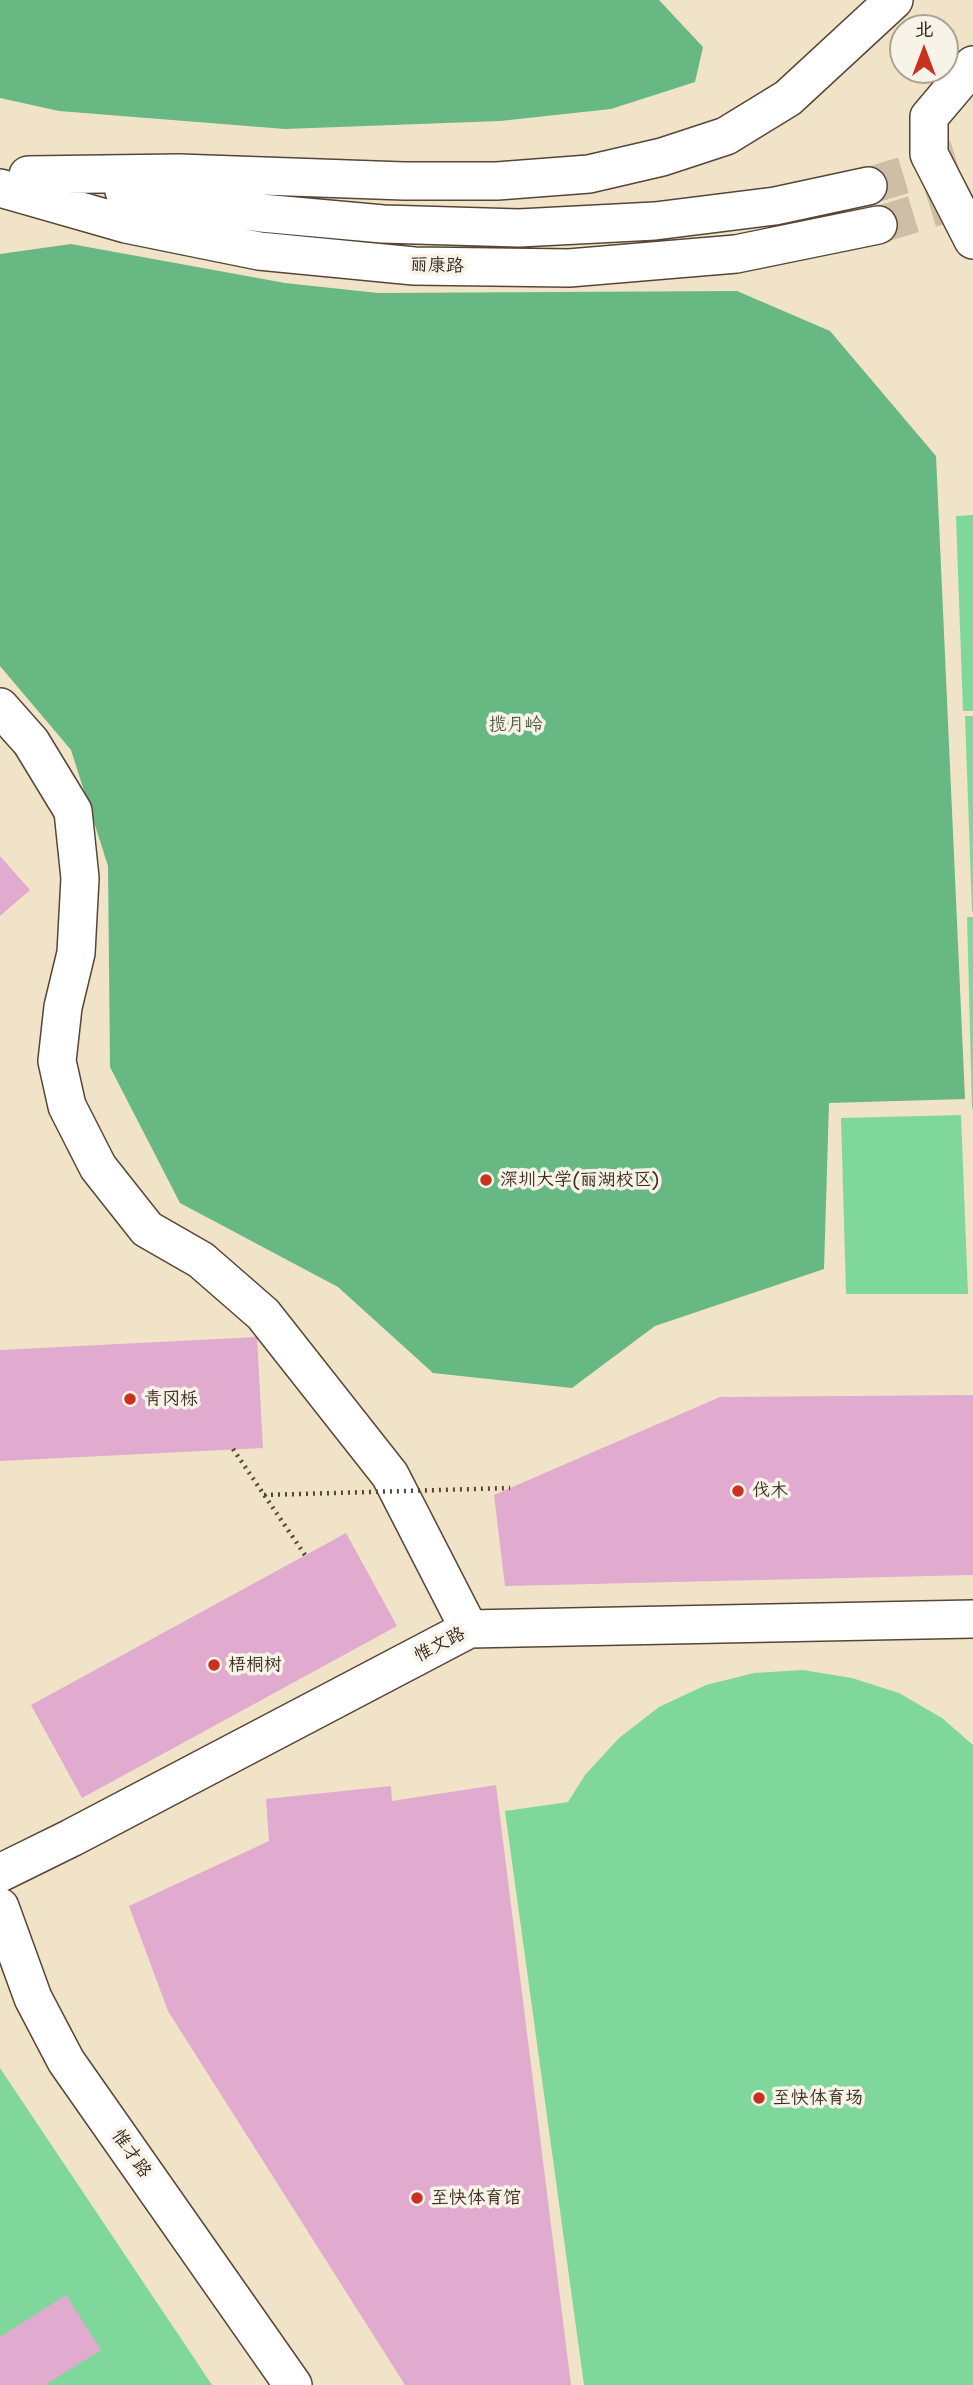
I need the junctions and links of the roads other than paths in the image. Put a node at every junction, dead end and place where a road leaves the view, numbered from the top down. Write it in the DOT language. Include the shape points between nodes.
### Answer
graph roads {
  1 [pos="894,0"];
  2 [pos="973,65"];
  3 [pos="9,176"];
  4 [pos="868,186"];
  5 [pos="878,225"];
  6 [pos="973,240"];
  7 [pos="0,707"];
  8 [pos="973,1619"];
  9 [pos="469,1629"];
  10 [pos="0,1873"];
  11 [pos="0,1907"];
  12 [pos="293,2385"];
  1 -- 3 [label="street" via="788,99 726,136 589,174 497,181 179,173"];
  2 -- 6 [label="street" via="929,117 929,154"];
  3 -- 4 [label="street" via="261,213 383,224 519,228 655,221 775,206"];
  3 -- 5 [label="street, 丽康路" via="127,224 259,251 414,266 569,268 736,254"];
  7 -- 9 [label="street" via="32,742 73,811 80,877 76,953 57,1061 67,1106 98,1167 146,1229 201,1259 263,1314 390,1475"];
  8 -- 9 [label="street, 惟文路"];
  9 -- 10 [label="street, 惟文路"];
  11 -- 12 [label="street, 惟才路" via="33,1998 66,2061"];
}
